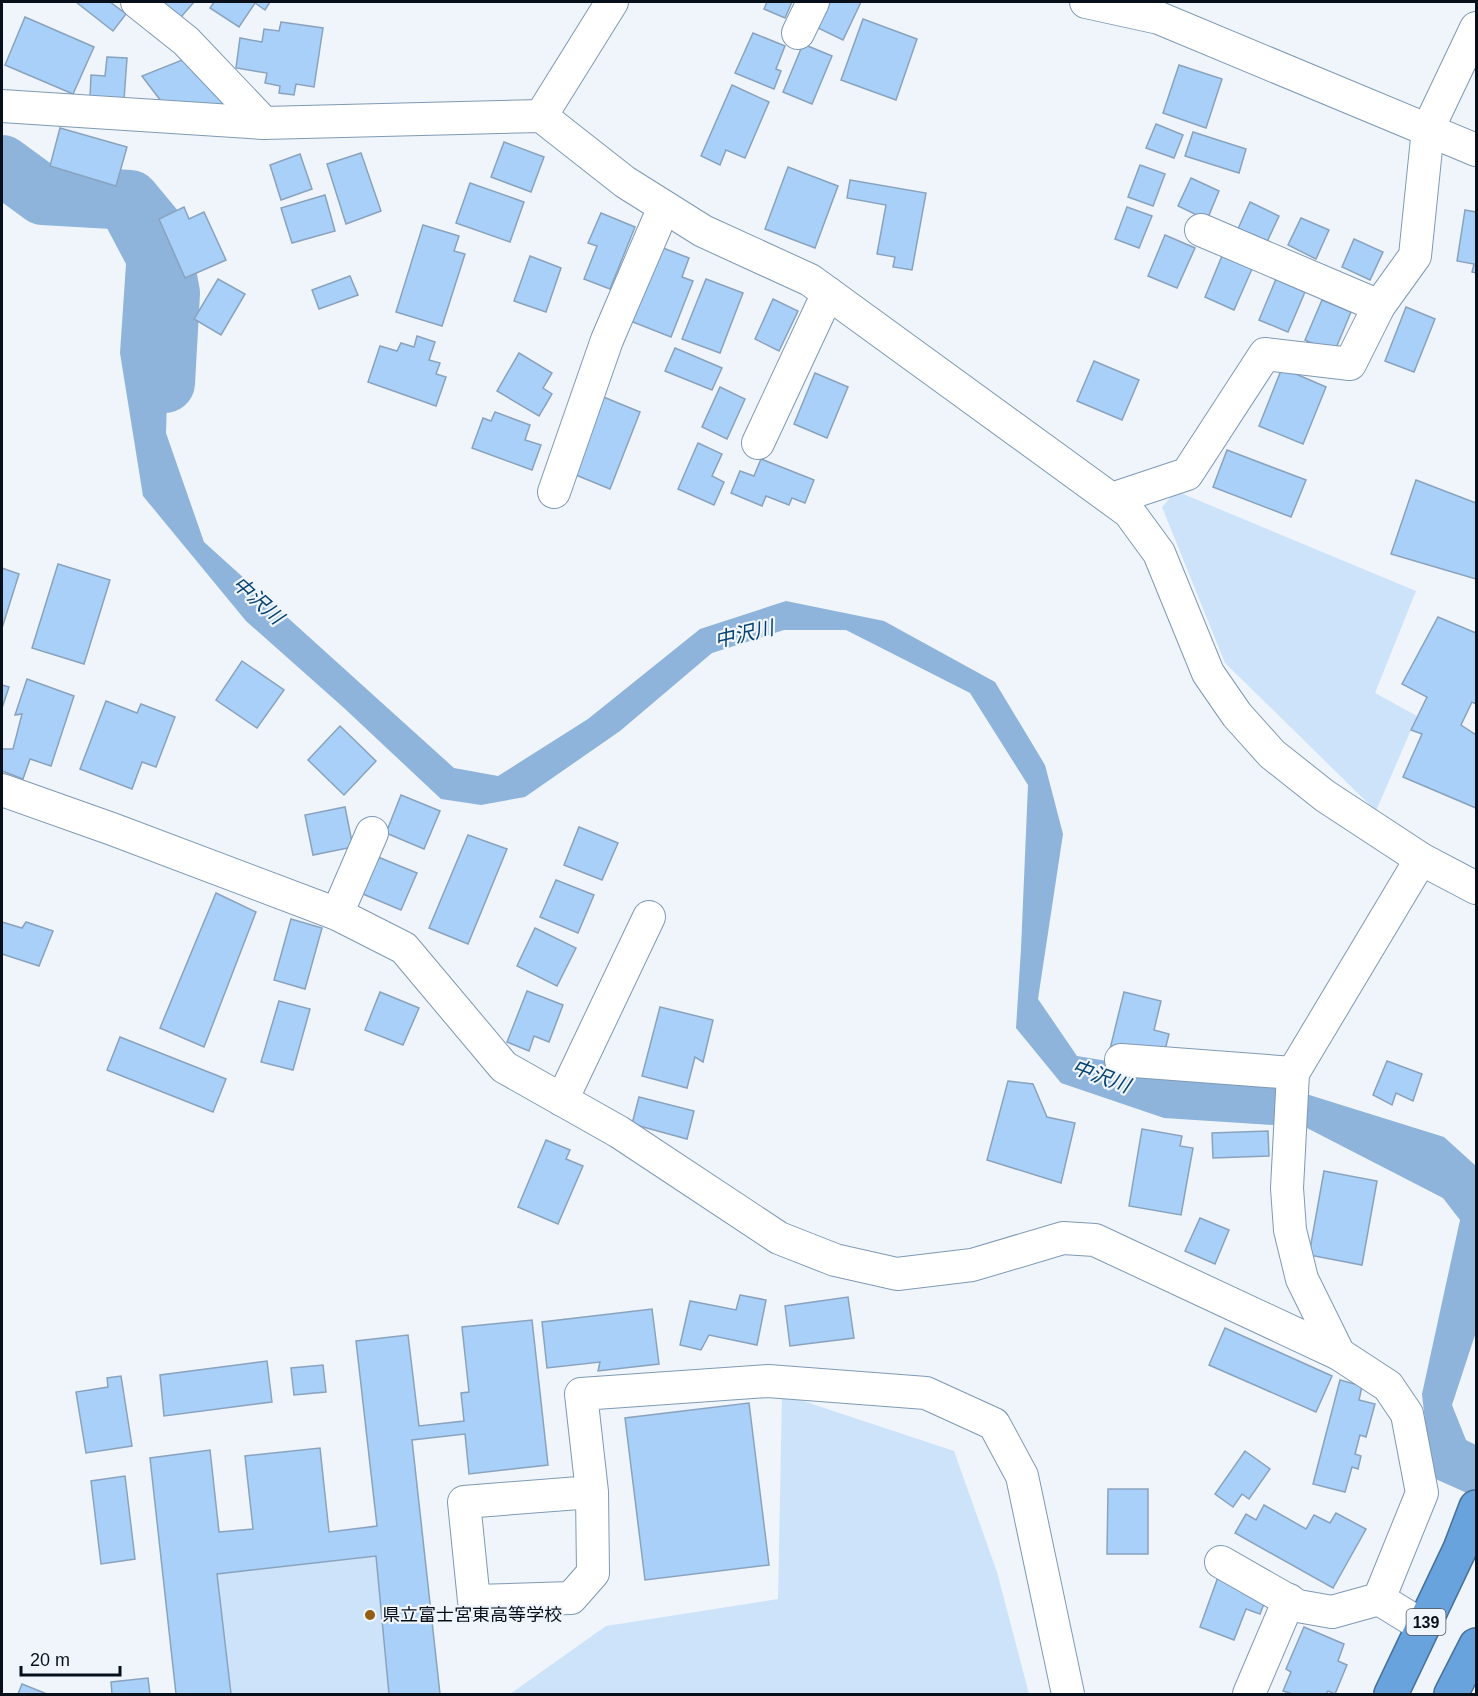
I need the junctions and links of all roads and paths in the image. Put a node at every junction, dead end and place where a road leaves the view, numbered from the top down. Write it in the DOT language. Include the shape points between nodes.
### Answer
graph roads {
  1 [pos="137,2"];
  2 [pos="612,2"];
  3 [pos="813,2"];
  4 [pos="1086,2"];
  5 [pos="1476,28"];
  6 [pos="798,33"];
  7 [pos="2,106"];
  8 [pos="541,116"];
  9 [pos="264,123"];
  10 [pos="1428,129"];
  11 [pos="1476,150"];
  12 [pos="664,207"];
  13 [pos="1201,230"];
  14 [pos="828,293"];
  15 [pos="1379,306"];
  16 [pos="758,443"];
  17 [pos="554,492"];
  18 [pos="1112,499"];
  19 [pos="2,790"];
  20 [pos="372,833"];
  21 [pos="1421,859"];
  22 [pos="1476,888"];
  23 [pos="337,914"];
  24 [pos="649,917"];
  25 [pos="1121,1060"];
  26 [pos="1293,1073"];
  27 [pos="562,1100"];
  28 [pos="1339,1354"];
  29 [pos="592,1492"];
  30 [pos="1476,1508"];
  31 [pos="1221,1562"];
  32 [pos="1379,1599"];
  33 [pos="1288,1600"];
  34 [pos="1423,1626"];
  35 [pos="1476,1645"];
  36 [pos="1068,1695"];
  37 [pos="1250,1695"];
  38 [pos="1391,1695"];
  39 [pos="1451,1695"];
  1 -- 9 [label="street" via="186,41"];
  2 -- 8 [label="street"];
  3 -- 6 [label="street"];
  4 -- 10 [label="street" via="1159,18"];
  5 -- 10 [label="street"];
  7 -- 9 [label="street"];
  8 -- 9 [label="street"];
  8 -- 12 [label="street" via="625,182"];
  10 -- 11 [label="street"];
  10 -- 15 [label="street" via="1415,256"];
  12 -- 14 [label="street" via="703,231 810,280"];
  12 -- 17 [label="street" via="607,340"];
  13 -- 15 [label="street"];
  14 -- 16 [label="street"];
  14 -- 18 [label="street"];
  15 -- 18 [label="street" via="1350,364 1265,354 1187,474"];
  18 -- 21 [label="street" via="1130,512 1159,553 1208,673 1237,715 1272,754 1324,796"];
  19 -- 23 [label="street"];
  20 -- 23 [label="street"];
  21 -- 22 [label="street"];
  21 -- 26 [label="street"];
  23 -- 27 [label="street" via="404,948 504,1067"];
  24 -- 27 [label="street"];
  25 -- 26 [label="street"];
  26 -- 28 [label="street" via="1287,1188 1290,1230 1302,1279"];
  27 -- 28 [label="street" via="619,1132 779,1238 835,1260 897,1274 972,1265 1063,1238 1095,1240"];
  28 -- 32 [label="street" via="1388,1386 1407,1414 1422,1492"];
  29 -- 29 [label="street" via="593,1573 572,1598 474,1600 464,1502"];
  29 -- 36 [label="street" via="581,1394 768,1381 926,1393 994,1424 1022,1476"];
  30 -- 34 [label="highway, 139"];
  31 -- 33 [label="street"];
  32 -- 33 [label="street" via="1332,1612 1298,1606"];
  32 -- 34 [label="street"];
  33 -- 37 [label="street"];
  34 -- 38 [label="highway, 139"];
  35 -- 39 [label="highway"];
}
